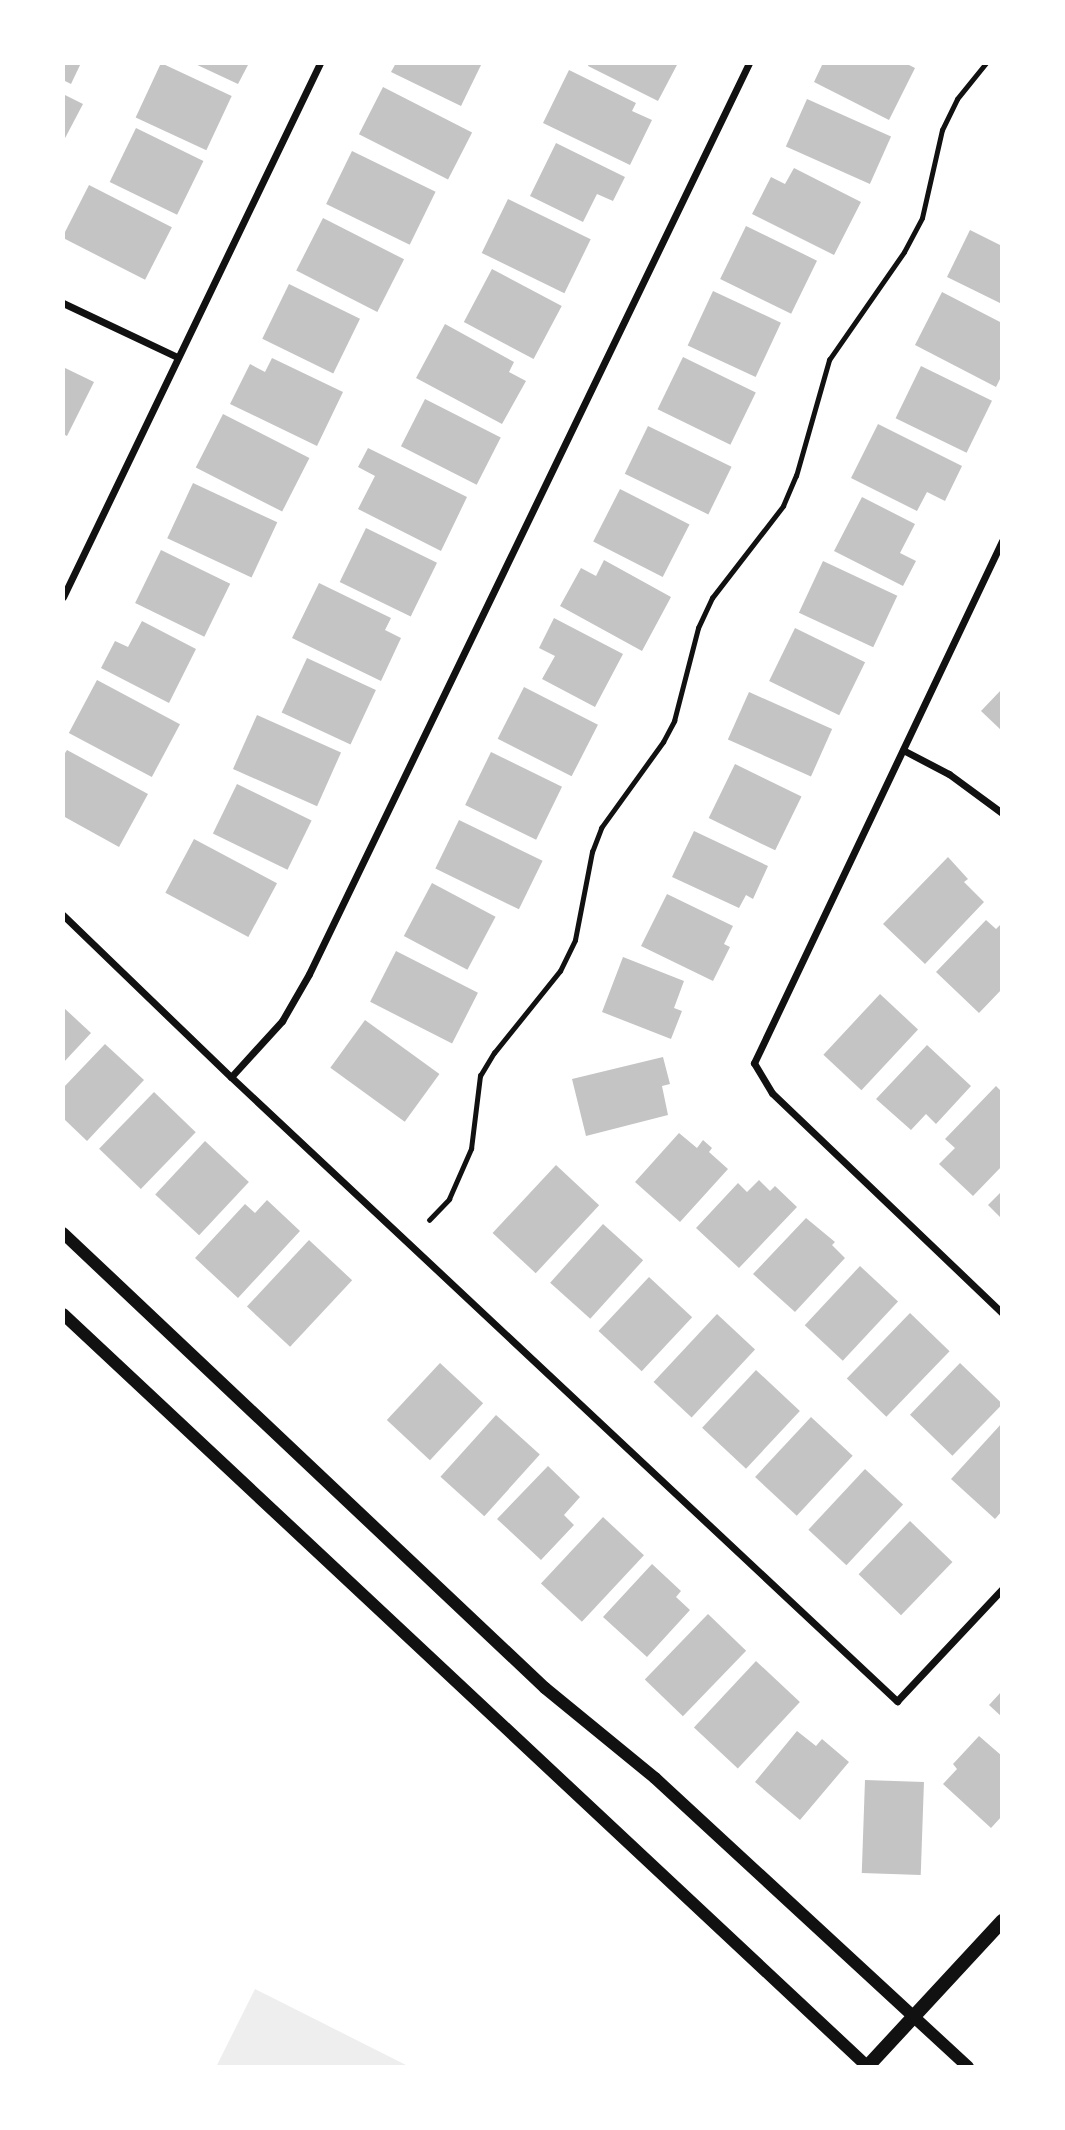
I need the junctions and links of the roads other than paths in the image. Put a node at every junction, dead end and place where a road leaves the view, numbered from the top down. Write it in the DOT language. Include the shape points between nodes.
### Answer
graph roads {
  1 [pos="320,63"];
  2 [pos="749,63"];
  3 [pos="63,303"];
  4 [pos="177,357"];
  5 [pos="1002,541"];
  6 [pos="63,597"];
  7 [pos="902,750"];
  8 [pos="1002,813"];
  9 [pos="63,915"];
  10 [pos="231,1077"];
  11 [pos="63,1233"];
  12 [pos="1002,1313"];
  13 [pos="63,1314"];
  14 [pos="1002,1589"];
  15 [pos="1002,1921"];
  16 [pos="914,2017"];
  17 [pos="867,2067"];
  18 [pos="968,2067"];
  1 -- 4 [label="street"];
  2 -- 10 [label="street" via="309,974 282,1021"];
  3 -- 4 [label="street"];
  4 -- 6 [label="street"];
  5 -- 7 [label="street"];
  7 -- 8 [label="street" via="949,774"];
  7 -- 12 [label="street" via="754,1063 772,1093"];
  9 -- 10 [label="street"];
  10 -- 14 [label="street" via="897,1701"];
  11 -- 16 [label="street" via="545,1688 655,1778"];
  13 -- 17 [label="street"];
  15 -- 16 [label="main road"];
  16 -- 17 [label="main road"];
  16 -- 18 [label="street"];
}
